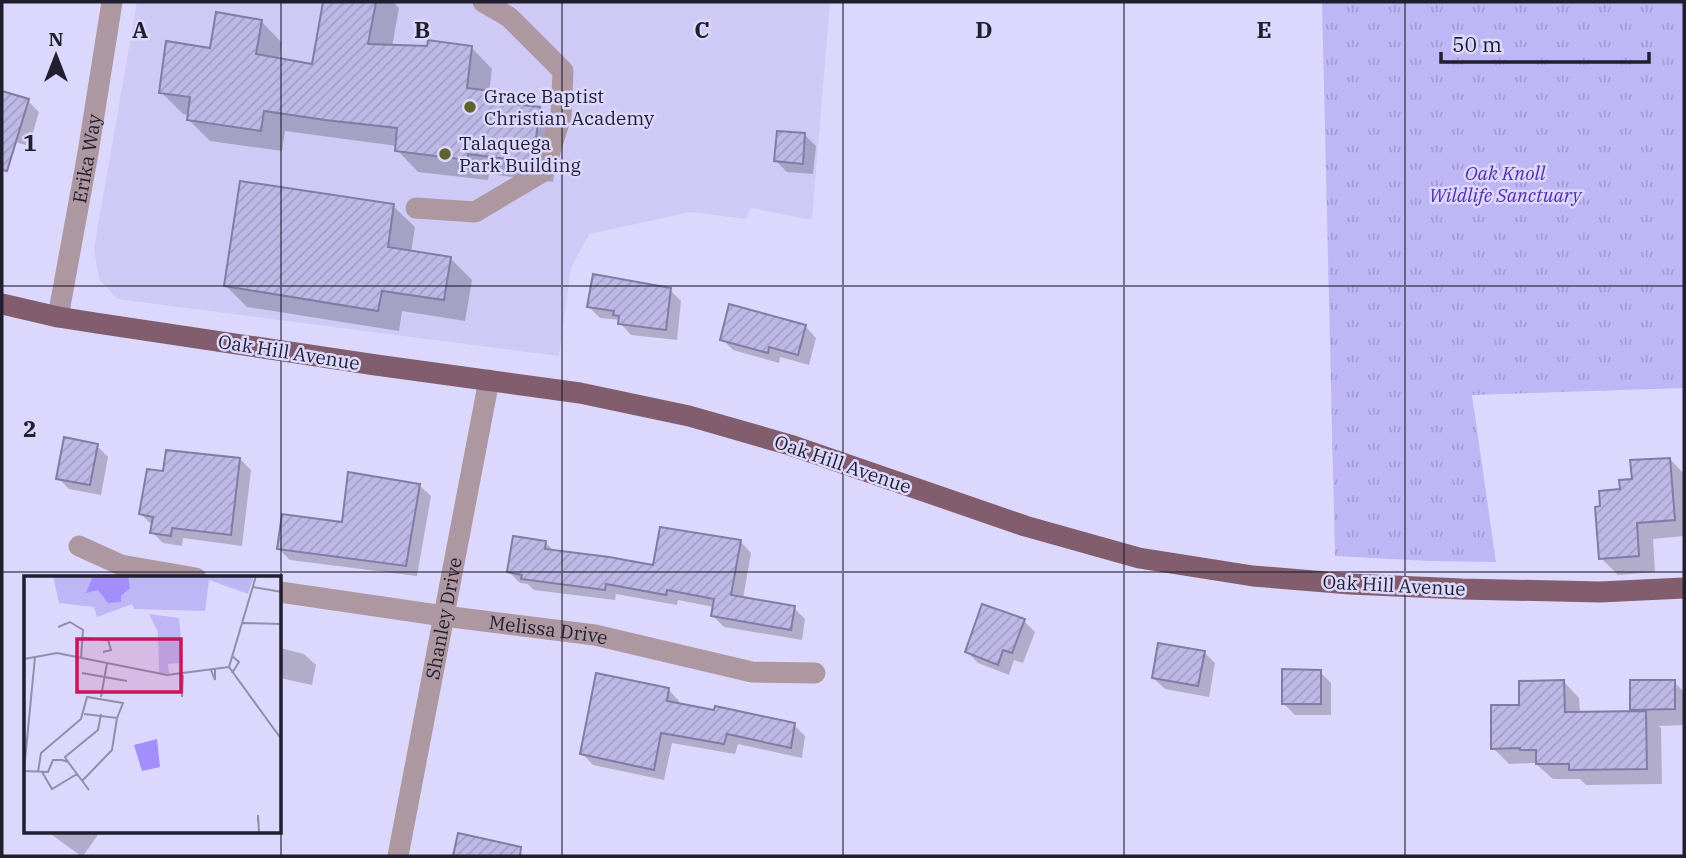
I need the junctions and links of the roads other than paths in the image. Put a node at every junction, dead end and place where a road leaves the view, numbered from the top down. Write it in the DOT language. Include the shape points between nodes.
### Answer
graph roads {
  1 [pos="112,2"];
  2 [pos="483,2"];
  3 [pos="416,208"];
  4 [pos="2,304"];
  5 [pos="58,317"];
  6 [pos="489,380"];
  7 [pos="79,546"];
  8 [pos="184,576"];
  9 [pos="1684,588"];
  10 [pos="282,592"];
  11 [pos="444,616"];
  12 [pos="815,673"];
  13 [pos="398,856"];
  1 -- 5 [label="street, Erika Way"];
  2 -- 3 [label="street" via="509,17 563,71 561,116 544,171 475,212"];
  4 -- 5 [label="main road, Oak Hill Avenue"];
  5 -- 6 [label="main road, Oak Hill Avenue"];
  6 -- 9 [label="main road, Oak Hill Avenue" via="689,416 790,445 1025,526 1139,558 1253,576 1350,584 1600,592"];
  6 -- 11 [label="street, Shanley Drive"];
  7 -- 8 [label="street" via="121,565"];
  10 -- 11 [label="street, Melissa Drive"];
  11 -- 12 [label="street, Melissa Drive" via="595,635 752,671"];
  11 -- 13 [label="street, Shanley Drive"];
}
